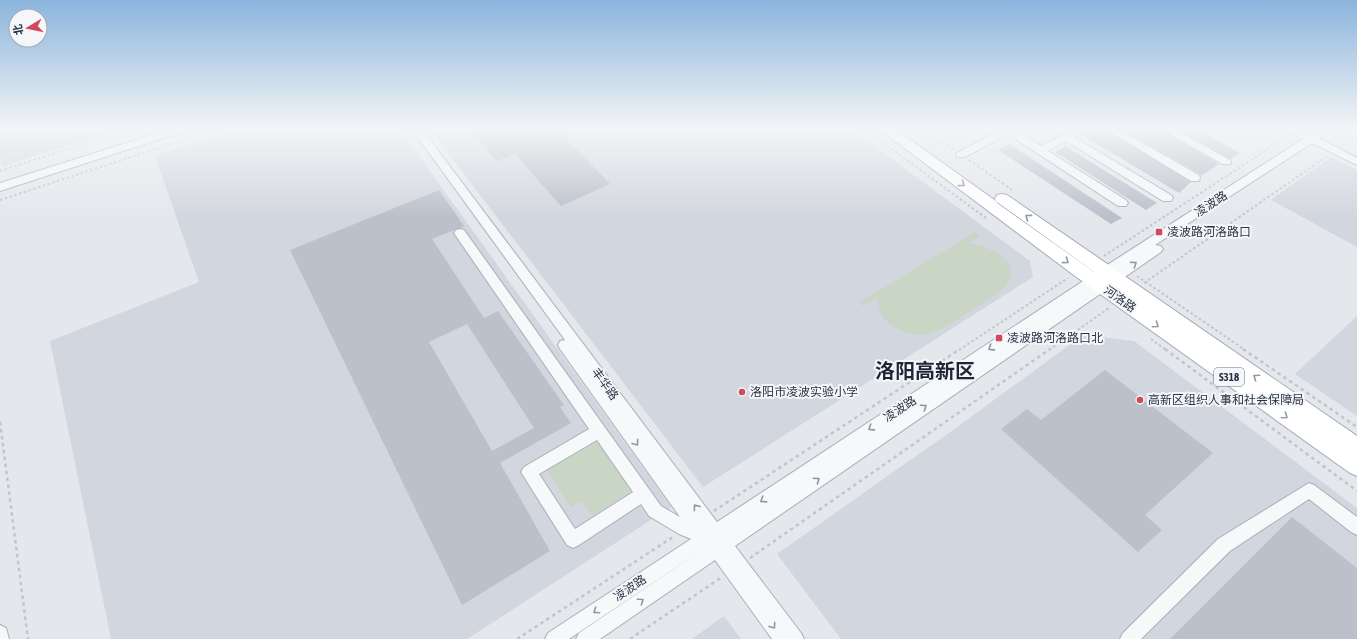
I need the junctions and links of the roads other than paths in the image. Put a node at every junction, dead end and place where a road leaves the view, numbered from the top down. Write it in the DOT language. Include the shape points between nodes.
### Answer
graph roads {
  1 [pos="75,158"];
  2 [pos="91,158"];
  3 [pos="430,158"];
  4 [pos="438,158"];
  5 [pos="928,158"];
  6 [pos="942,158"];
  7 [pos="1051,158"];
  8 [pos="1100,158"];
  9 [pos="1160,158"];
  10 [pos="1219,158"];
  11 [pos="1284,158"];
  12 [pos="1226,162"];
  13 [pos="1195,178"];
  14 [pos="0,182"];
  15 [pos="0,187"];
  16 [pos="1167,198"];
  17 [pos="1122,203"];
  18 [pos="460,233"];
  19 [pos="1098,275"];
  20 [pos="1126,296"];
  21 [pos="599,431"];
  22 [pos="1357,447"];
  23 [pos="1357,467"];
  24 [pos="644,494"];
  25 [pos="1357,526"];
  26 [pos="711,534"];
  27 [pos="720,546"];
  28 [pos="736,567"];
  29 [pos="0,634"];
  30 [pos="0,639"];
  31 [pos="554,639"];
  32 [pos="585,639"];
  33 [pos="783,639"];
  34 [pos="795,639"];
  35 [pos="1129,639"];
  1 -- 14 [label="street"];
  2 -- 15 [label="street"];
  3 -- 26 [label="street, 丰华路, one-way" via="694,524"];
  26 -- 4 [label="street, 丰华路, one-way" via="704,518"];
  5 -- 19 [label="main road, 河洛路 / S318, one-way"];
  19 -- 6 [label="main road, 河洛路 / S318, one-way"];
  7 -- 17 [label="street"];
  8 -- 16 [label="street"];
  9 -- 13 [label="street"];
  10 -- 12 [label="street"];
  11 -- 19 [label="street, 凌波路"];
  18 -- 21 [label="street"];
  19 -- 20 [label="main road, 河洛路 / S318"];
  19 -- 26 [label="street, 凌波路, one-way"];
  27 -- 19 [label="street, 凌波路, one-way"];
  22 -- 20 [label="main road, 河洛路 / S318, one-way"];
  20 -- 23 [label="main road, 河洛路 / S318, one-way"];
  21 -- 24 [label="street"];
  21 -- 24 [label="street" via="530,472 573,540"];
  24 -- 26 [label="street" via="655,511 685,529"];
  25 -- 35 [label="street" via="1309,490 1224,546"];
  26 -- 27 [label="street, 丰华路"];
  26 -- 31 [label="street, 凌波路, one-way"];
  27 -- 28 [label="street, 丰华路"];
  32 -- 27 [label="street, 凌波路, one-way"];
  28 -- 33 [label="street, 丰华路, one-way"];
  28 -- 34 [label="street, 丰华路"];
  29 -- 30 [label="street"];
}
